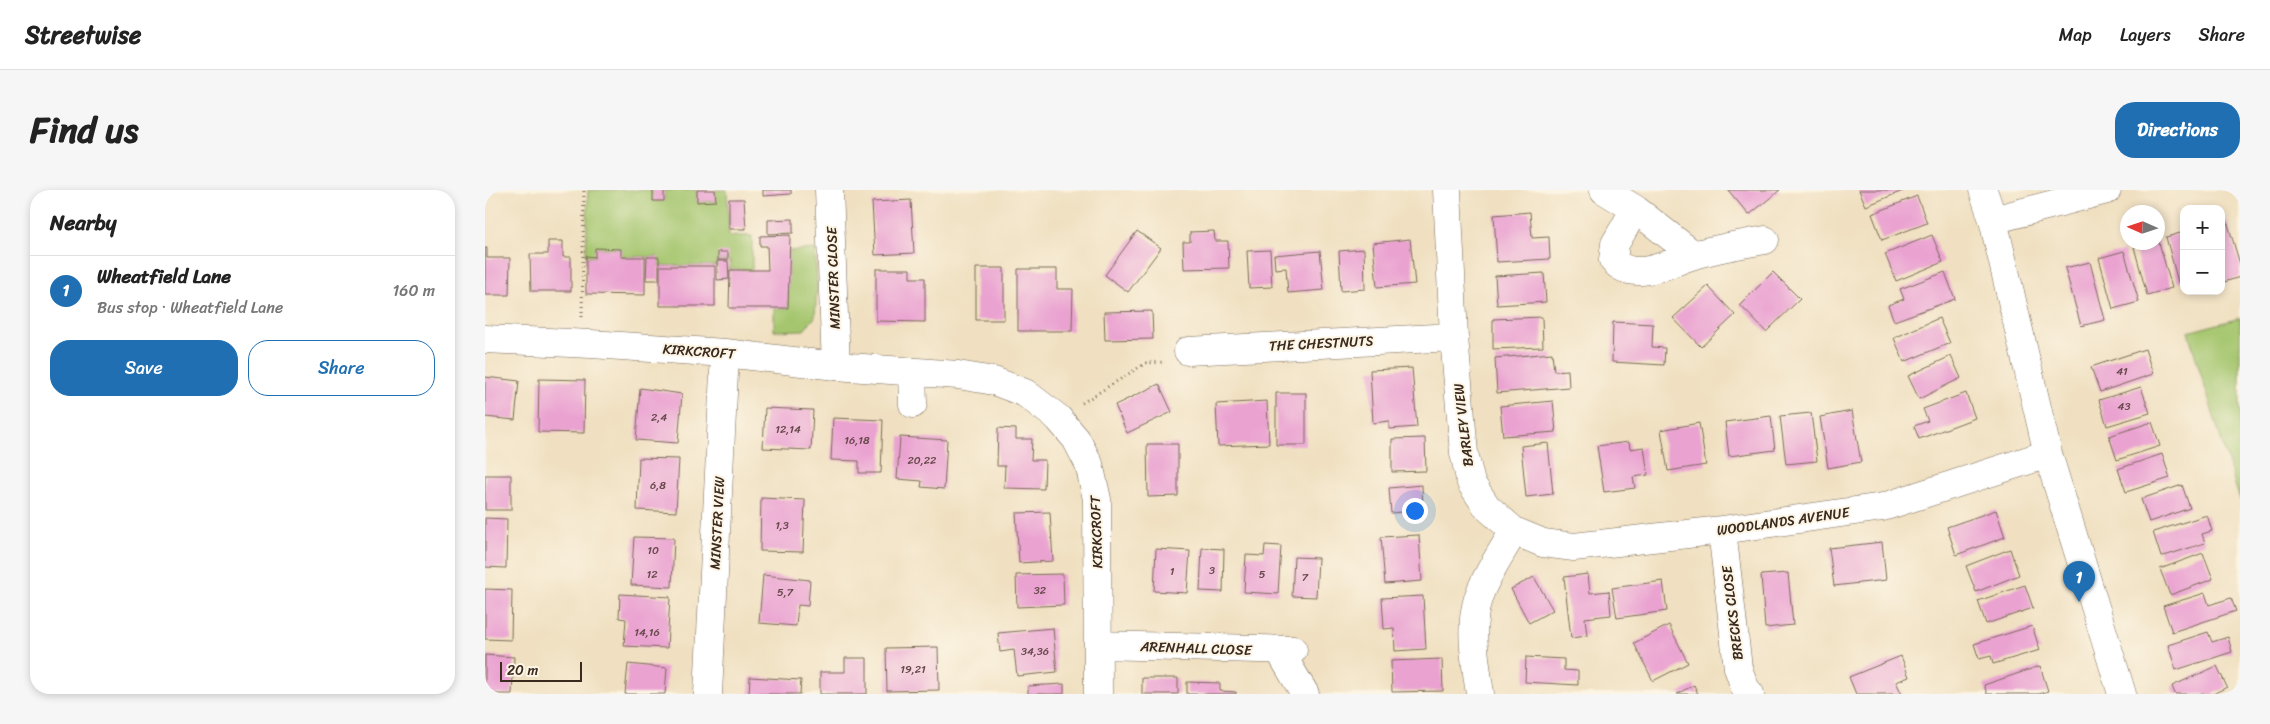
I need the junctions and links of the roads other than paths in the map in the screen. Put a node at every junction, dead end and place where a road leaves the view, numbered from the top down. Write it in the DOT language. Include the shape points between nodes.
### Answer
graph roads {
  1 [pos="829,190"];
  2 [pos="1447,190"];
  3 [pos="1604,190"];
  4 [pos="1983,190"];
  5 [pos="2107,190"];
  6 [pos="1635,210"];
  7 [pos="1993,220"];
  8 [pos="1765,240"];
  9 [pos="1695,255"];
  10 [pos="1454,336"];
  11 [pos="485,339"];
  12 [pos="1188,351"];
  13 [pos="725,353"];
  14 [pos="836,366"];
  15 [pos="912,372"];
  16 [pos="913,404"];
  17 [pos="2048,454"];
  18 [pos="1514,530"];
  19 [pos="1722,530"];
  20 [pos="1098,645"];
  21 [pos="708,694"];
  22 [pos="1098,694"];
  23 [pos="1305,694"];
  24 [pos="1480,694"];
  25 [pos="1749,694"];
  26 [pos="2122,694"];
  1 -- 14 [label="street, MINSTER CLOSE"];
  2 -- 10 [label="street, BARLEY VIEW"];
  3 -- 6 [label="street"];
  4 -- 7 [label="street"];
  5 -- 7 [label="street"];
  6 -- 9 [label="street"];
  6 -- 9 [label="street" via="1615,244 1613,260 1620,267 1635,270 1662,268"];
  7 -- 17 [label="street"];
  8 -- 9 [label="street"];
  10 -- 12 [label="street, THE CHESTNUTS"];
  10 -- 18 [label="street, BARLEY VIEW" via="1464,453 1471,483 1487,507"];
  11 -- 13 [label="street, KIRKCROFT"];
  13 -- 14 [label="street, KIRKCROFT"];
  13 -- 21 [label="street, MINSTER VIEW"];
  14 -- 15 [label="street, KIRKCROFT"];
  15 -- 16 [label="street"];
  15 -- 20 [label="street, KIRKCROFT" via="994,381 1025,393 1058,418 1076,438 1089,464 1097,500"];
  17 -- 19 [label="street, WOODLANDS AVENUE" via="1883,507"];
  17 -- 26 [label="street"];
  18 -- 19 [label="street, WOODLANDS AVENUE" via="1543,543 1574,547"];
  18 -- 24 [label="street" via="1477,601 1475,654"];
  19 -- 25 [label="street, BRECKS CLOSE" via="1738,668"];
  20 -- 22 [label="street, KIRKCROFT"];
  20 -- 23 [label="street, ARENHALL CLOSE" via="1286,650"];
}
